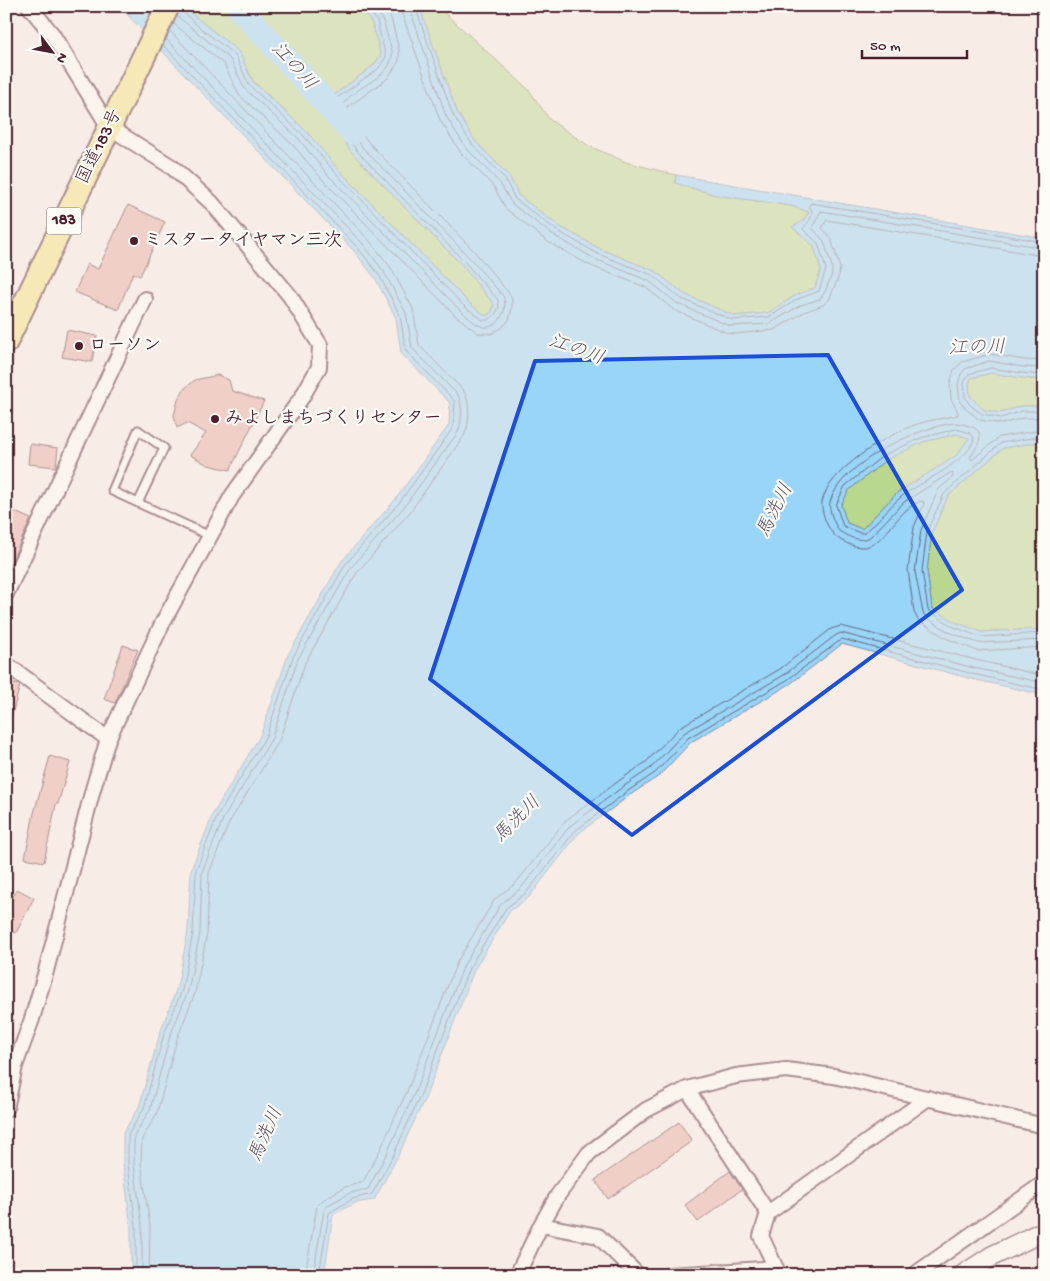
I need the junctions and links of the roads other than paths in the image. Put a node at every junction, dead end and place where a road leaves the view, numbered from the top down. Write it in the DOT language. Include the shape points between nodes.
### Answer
graph roads {
  1 [pos="29,6"];
  2 [pos="168,6"];
  3 [pos="108,127"];
  4 [pos="145,299"];
  5 [pos="6,342"];
  6 [pos="138,503"];
  7 [pos="210,536"];
  8 [pos="6,594"];
  9 [pos="6,664"];
  10 [pos="108,738"];
  11 [pos="687,1090"];
  12 [pos="928,1098"];
  13 [pos="6,1109"];
  14 [pos="1044,1126"];
  15 [pos="1044,1183"];
  16 [pos="768,1213"];
  17 [pos="541,1226"];
  18 [pos="1044,1231"];
  19 [pos="778,1271"];
  20 [pos="517,1275"];
  21 [pos="638,1275"];
  22 [pos="670,1275"];
  23 [pos="914,1275"];
  24 [pos="963,1275"];
  1 -- 3 [label="street" via="52,34"];
  2 -- 3 [label="highway, 国道183号 / 183"];
  3 -- 5 [label="highway, 国道183号 / 183"];
  3 -- 7 [label="street" via="172,167 212,203 290,296 320,345 319,367 302,397 232,496"];
  4 -- 8 [label="street"];
  6 -- 6 [label="lane" via="112,491 138,430 164,448"];
  6 -- 7 [label="lane"];
  7 -- 10 [label="street" via="163,622"];
  9 -- 10 [label="street"];
  10 -- 13 [label="street" via="46,971 14,1066"];
  11 -- 12 [label="street" via="736,1076 786,1070 834,1076"];
  11 -- 16 [label="street"];
  11 -- 17 [label="street" via="646,1110 590,1153 558,1195"];
  12 -- 14 [label="street"];
  12 -- 16 [label="street"];
  15 -- 23 [label="street"];
  16 -- 19 [label="street" via="761,1236"];
  17 -- 20 [label="street"];
  17 -- 21 [label="street" via="598,1236"];
  18 -- 24 [label="main road" via="992,1256"];
  19 -- 22 [label="street"];
}
